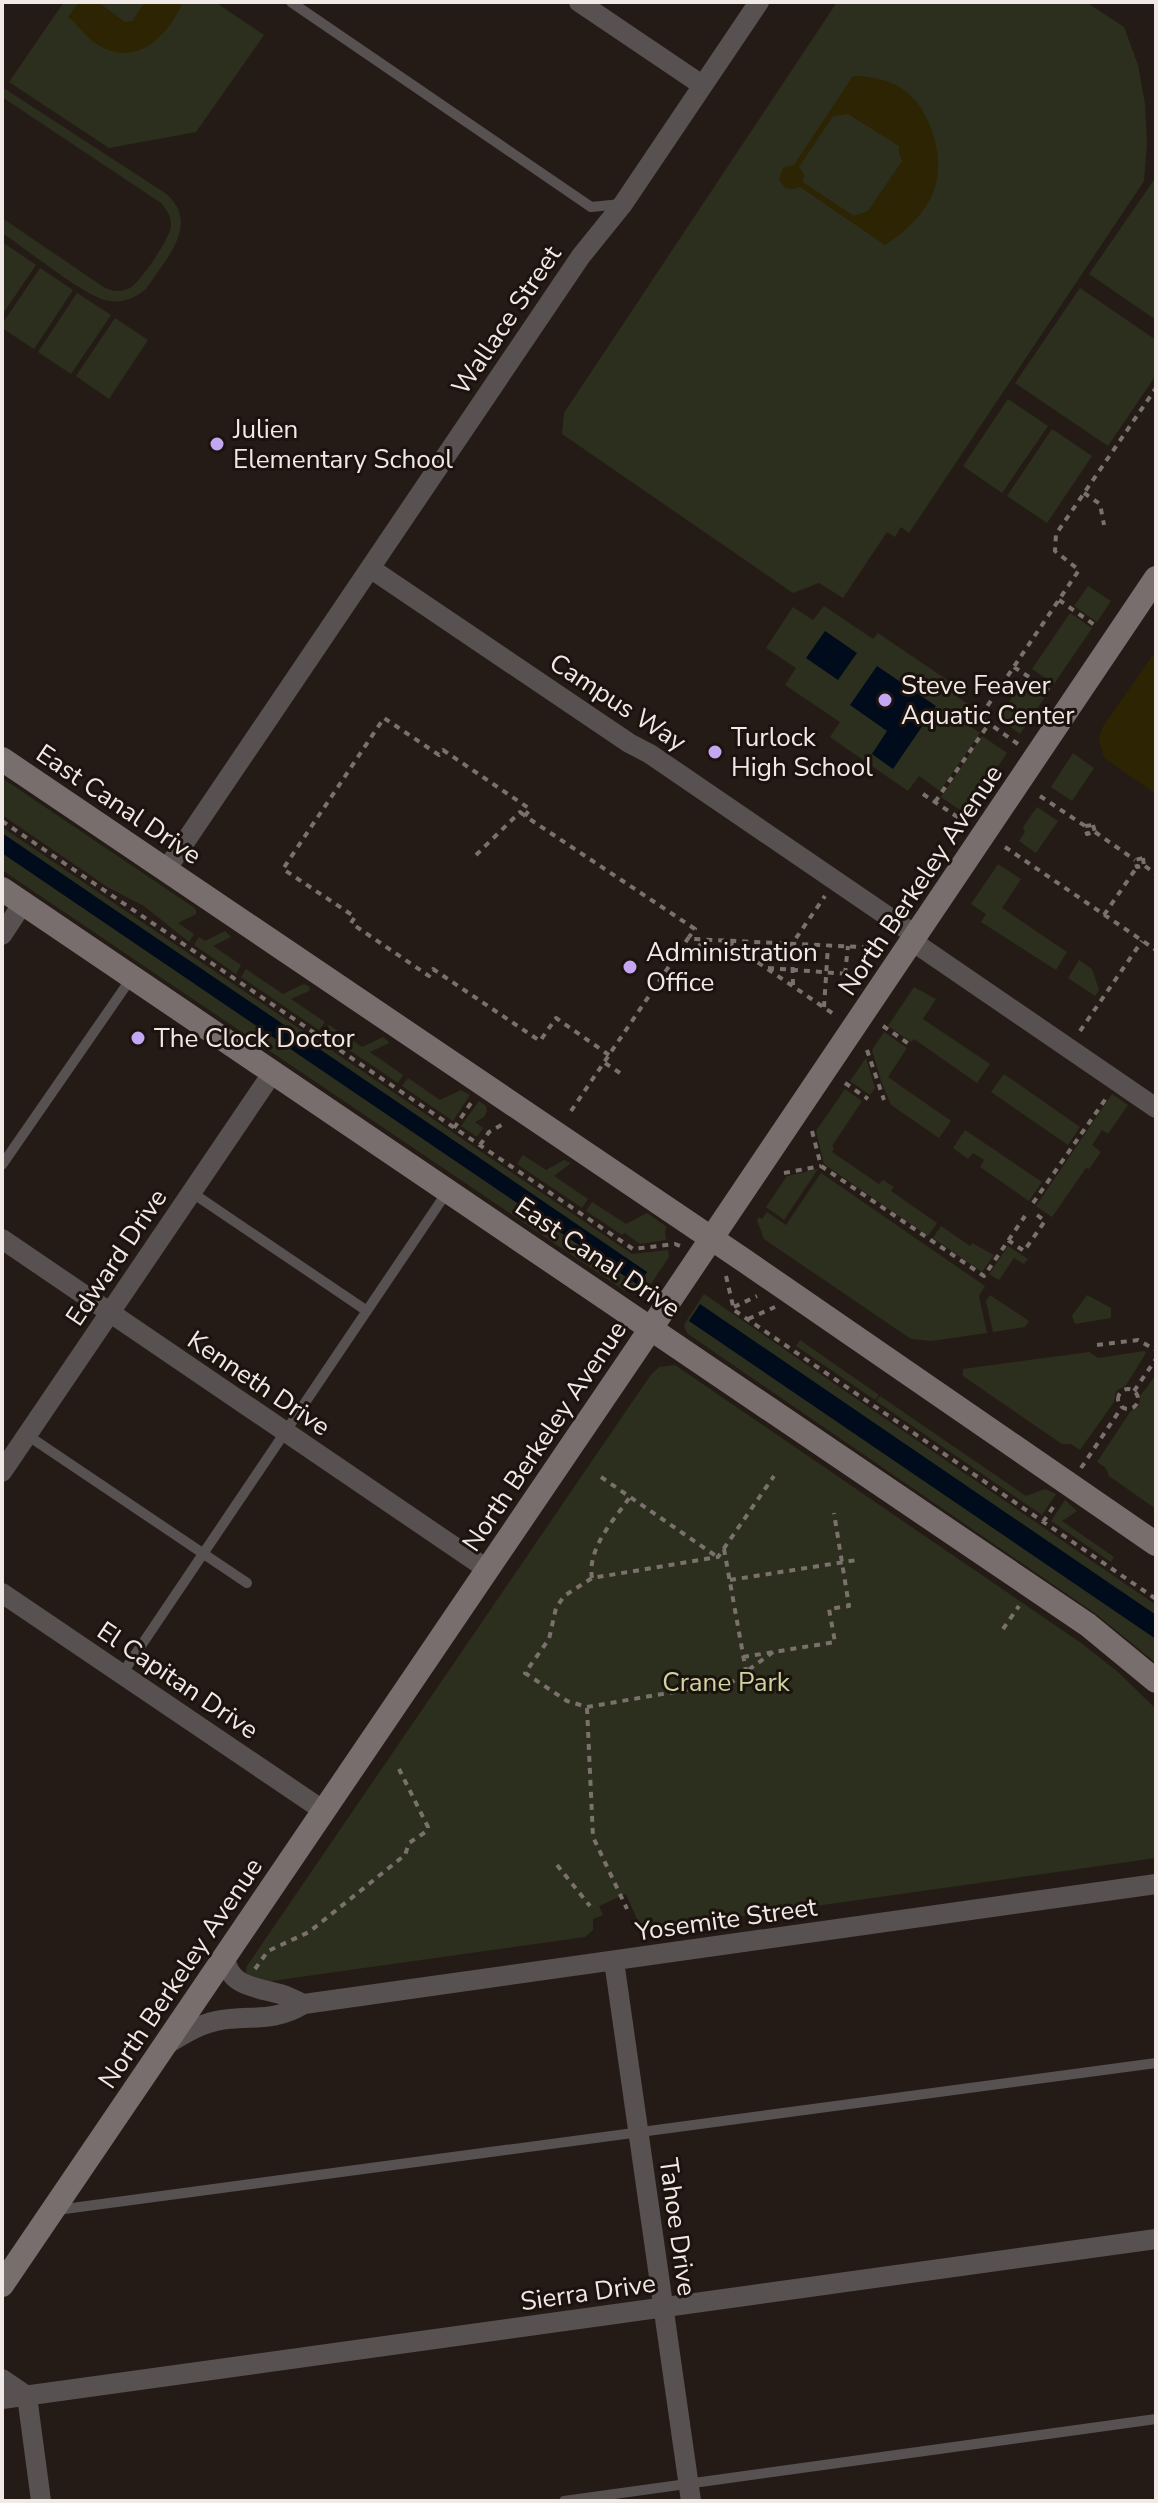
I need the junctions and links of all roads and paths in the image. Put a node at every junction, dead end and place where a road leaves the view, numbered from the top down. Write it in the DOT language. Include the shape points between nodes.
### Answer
graph roads {
  1 [pos="291,2"];
  2 [pos="579,2"];
  3 [pos="759,2"];
  4 [pos="702,85"];
  5 [pos="623,204"];
  6 [pos="1156,388"];
  7 [pos="1084,493"];
  8 [pos="1104,525"];
  9 [pos="370,568"];
  10 [pos="1156,578"];
  11 [pos="1059,600"];
  12 [pos="1098,627"];
  13 [pos="1014,667"];
  14 [pos="1053,693"];
  15 [pos="988,724"];
  16 [pos="1018,744"];
  17 [pos="2,759"];
  18 [pos="923,794"];
  19 [pos="1040,796"];
  20 [pos="935,802"];
  21 [pos="1072,808"];
  22 [pos="1068,814"];
  23 [pos="525,816"];
  24 [pos="2,821"];
  25 [pos="965,822"];
  26 [pos="1089,825"];
  27 [pos="1081,831"];
  28 [pos="1113,836"];
  29 [pos="1107,841"];
  30 [pos="1101,845"];
  31 [pos="1005,847"];
  32 [pos="1135,851"];
  33 [pos="476,855"];
  34 [pos="1133,858"];
  35 [pos="1144,866"];
  36 [pos="1156,866"];
  37 [pos="1137,867"];
  38 [pos="166,870"];
  39 [pos="1154,873"];
  40 [pos="2,889"];
  41 [pos="827,894"];
  42 [pos="23,903"];
  43 [pos="1102,916"];
  44 [pos="2,935"];
  45 [pos="689,937"];
  46 [pos="914,938"];
  47 [pos="704,939"];
  48 [pos="725,940"];
  49 [pos="1142,941"];
  50 [pos="792,944"];
  51 [pos="828,946"];
  52 [pos="848,946"];
  53 [pos="881,948"];
  54 [pos="1156,950"];
  55 [pos="691,959"];
  56 [pos="766,968"];
  57 [pos="793,970"];
  58 [pos="826,973"];
  59 [pos="845,974"];
  60 [pos="862,975"];
  61 [pos="132,977"];
  62 [pos="651,980"];
  63 [pos="657,984"];
  64 [pos="793,987"];
  65 [pos="824,1007"];
  66 [pos="835,1015"];
  67 [pos="883,1026"];
  68 [pos="909,1044"];
  69 [pos="1069,1048"];
  70 [pos="867,1050"];
  71 [pos="609,1055"];
  72 [pos="604,1062"];
  73 [pos="273,1072"];
  74 [pos="623,1075"];
  75 [pos="1117,1081"];
  76 [pos="845,1083"];
  77 [pos="475,1098"];
  78 [pos="868,1099"];
  79 [pos="884,1100"];
  80 [pos="1156,1108"];
  81 [pos="571,1111"];
  82 [pos="508,1121"];
  83 [pos="454,1128"];
  84 [pos="812,1131"];
  85 [pos="480,1145"];
  86 [pos="2,1165"];
  87 [pos="821,1166"];
  88 [pos="784,1173"];
  89 [pos="448,1190"];
  90 [pos="191,1192"];
  91 [pos="1033,1203"];
  92 [pos="1033,1212"];
  93 [pos="1025,1216"];
  94 [pos="2,1239"];
  95 [pos="711,1239"];
  96 [pos="1008,1240"];
  97 [pos="678,1245"];
  98 [pos="727,1277"];
  99 [pos="760,1293"];
  100 [pos="778,1306"];
  101 [pos="734,1307"];
  102 [pos="367,1311"];
  103 [pos="110,1312"];
  104 [pos="748,1319"];
  105 [pos="652,1327"];
  106 [pos="1097,1345"];
  107 [pos="1156,1350"];
  108 [pos="1156,1359"];
  109 [pos="1134,1391"];
  110 [pos="1122,1407"];
  111 [pos="285,1432"];
  112 [pos="27,1435"];
  113 [pos="2,1472"];
  114 [pos="1077,1473"];
  115 [pos="774,1476"];
  116 [pos="601,1477"];
  117 [pos="630,1497"];
  118 [pos="1060,1497"];
  119 [pos="834,1513"];
  120 [pos="1043,1522"];
  121 [pos="1156,1544"];
  122 [pos="724,1549"];
  123 [pos="203,1554"];
  124 [pos="718,1557"];
  125 [pos="857,1560"];
  126 [pos="842,1563"];
  127 [pos="487,1569"];
  128 [pos="592,1578"];
  129 [pos="730,1580"];
  130 [pos="247,1583"];
  131 [pos="2,1593"];
  132 [pos="1156,1599"];
  133 [pos="1020,1604"];
  134 [pos="1003,1629"];
  135 [pos="773,1652"];
  136 [pos="743,1657"];
  137 [pos="746,1671"];
  138 [pos="122,1674"];
  139 [pos="1156,1681"];
  140 [pos="587,1707"];
  141 [pos="399,1769"];
  142 [pos="324,1811"];
  143 [pos="557,1865"];
  144 [pos="1156,1884"];
  145 [pos="590,1906"];
  146 [pos="627,1909"];
  147 [pos="225,1956"];
  148 [pos="614,1961"];
  149 [pos="252,1972"];
  150 [pos="304,2004"];
  151 [pos="163,2047"];
  152 [pos="1156,2063"];
  153 [pos="639,2133"];
  154 [pos="51,2211"];
  155 [pos="1156,2239"];
  156 [pos="2,2285"];
  157 [pos="664,2308"];
  158 [pos="2,2379"];
  159 [pos="27,2396"];
  160 [pos="2,2399"];
  161 [pos="1156,2419"];
  162 [pos="690,2492"];
  163 [pos="41,2501"];
  164 [pos="564,2501"];
  1 -- 5 [label="lane" via="591,207"];
  2 -- 4 [label="street"];
  3 -- 4 [label="street, Wallace Street"];
  4 -- 5 [label="street, Wallace Street"];
  5 -- 9 [label="street, Wallace Street" via="581,256"];
  6 -- 7 [label="path"];
  7 -- 8 [label="path" via="1100,504"];
  7 -- 11 [label="path" via="1054,540 1059,556 1079,570"];
  9 -- 38 [label="street, Wallace Street"];
  9 -- 46 [label="street, Campus Way"];
  10 -- 46 [label="main road, North Berkeley Avenue"];
  11 -- 12 [label="path"];
  11 -- 13 [label="path"];
  13 -- 14 [label="path"];
  13 -- 15 [label="path" via="980,717"];
  15 -- 16 [label="path"];
  15 -- 20 [label="path"];
  17 -- 38 [label="main road, East Canal Drive"];
  18 -- 20 [label="path"];
  19 -- 22 [label="path"];
  20 -- 25 [label="path"];
  21 -- 22 [label="path"];
  22 -- 26 [label="path"];
  23 -- 33 [label="path" via="520,812"];
  23 -- 45 [label="path" via="695,929"];
  23 -- 71 [label="path" via="530,809 443,750 439,755 384,718 283,869 355,917 351,923 390,950 429,976 433,969 540,1041 556,1018"];
  24 -- 83 [label="path"];
  26 -- 27 [label="path"];
  26 -- 29 [label="path"];
  28 -- 29 [label="path"];
  29 -- 30 [label="path"];
  29 -- 34 [label="path"];
  31 -- 43 [label="path"];
  32 -- 34 [label="path"];
  34 -- 35 [label="path" via="1143,858"];
  34 -- 37 [label="path"];
  35 -- 37 [label="path"];
  35 -- 39 [label="path"];
  36 -- 39 [label="path"];
  37 -- 43 [label="path"];
  38 -- 95 [label="main road, East Canal Drive"];
  40 -- 42 [label="main road, East Canal Drive"];
  41 -- 50 [label="path"];
  42 -- 44 [label="street"];
  42 -- 61 [label="main road, East Canal Drive"];
  43 -- 49 [label="path"];
  45 -- 47 [label="path"];
  45 -- 63 [label="path"];
  46 -- 69 [label="street, Campus Way"];
  46 -- 95 [label="main road, North Berkeley Avenue"];
  47 -- 48 [label="path"];
  47 -- 55 [label="path"];
  48 -- 50 [label="path"];
  48 -- 56 [label="path"];
  49 -- 54 [label="path"];
  49 -- 69 [label="path"];
  50 -- 51 [label="path"];
  50 -- 57 [label="path"];
  51 -- 52 [label="path"];
  51 -- 58 [label="path"];
  52 -- 53 [label="path"];
  52 -- 59 [label="path"];
  56 -- 57 [label="path"];
  56 -- 64 [label="path"];
  57 -- 58 [label="path"];
  57 -- 64 [label="path"];
  58 -- 59 [label="path"];
  58 -- 65 [label="path"];
  59 -- 60 [label="path"];
  61 -- 73 [label="main road, East Canal Drive"];
  61 -- 86 [label="lane"];
  62 -- 63 [label="path"];
  63 -- 71 [label="path"];
  64 -- 65 [label="path"];
  65 -- 66 [label="path"];
  67 -- 68 [label="path"];
  69 -- 75 [label="street, Campus Way"];
  70 -- 79 [label="path"];
  71 -- 72 [label="path"];
  72 -- 74 [label="path"];
  72 -- 81 [label="path"];
  73 -- 89 [label="main road, East Canal Drive"];
  73 -- 90 [label="street, Edward Drive"];
  75 -- 80 [label="street, Campus Way"];
  75 -- 91 [label="path"];
  76 -- 78 [label="path"];
  77 -- 83 [label="path"];
  82 -- 85 [label="path" via="489,1132"];
  83 -- 85 [label="path"];
  84 -- 87 [label="path"];
  85 -- 97 [label="path" via="633,1249"];
  87 -- 88 [label="path"];
  87 -- 96 [label="path" via="984,1276"];
  89 -- 102 [label="lane"];
  89 -- 105 [label="main road, East Canal Drive"];
  90 -- 102 [label="lane"];
  90 -- 103 [label="street, Edward Drive"];
  92 -- 96 [label="path" via="1045,1221 1024,1251"];
  93 -- 96 [label="path"];
  94 -- 103 [label="street, Kenneth Drive"];
  95 -- 105 [label="main road, North Berkeley Avenue"];
  95 -- 121 [label="main road, East Canal Drive"];
  98 -- 101 [label="path"];
  99 -- 101 [label="path"];
  100 -- 104 [label="path"];
  101 -- 104 [label="path"];
  102 -- 111 [label="lane"];
  103 -- 111 [label="street, Kenneth Drive"];
  103 -- 112 [label="street, Edward Drive"];
  104 -- 120 [label="path"];
  105 -- 127 [label="main road, North Berkeley Avenue"];
  105 -- 139 [label="main road, East Canal Drive" via="1088,1625"];
  106 -- 107 [label="path" via="1138,1340"];
  108 -- 109 [label="path"];
  109 -- 110 [label="path" via="1136,1405"];
  109 -- 110 [label="path" via="1119,1394"];
  110 -- 114 [label="path"];
  111 -- 123 [label="lane"];
  111 -- 127 [label="street, Kenneth Drive"];
  112 -- 113 [label="street, Edward Drive"];
  112 -- 123 [label="lane"];
  115 -- 122 [label="path"];
  116 -- 117 [label="path"];
  117 -- 124 [label="path"];
  117 -- 128 [label="path" via="599,1542"];
  118 -- 120 [label="path"];
  119 -- 126 [label="path"];
  120 -- 132 [label="path"];
  122 -- 124 [label="path"];
  122 -- 129 [label="path"];
  123 -- 130 [label="lane"];
  123 -- 138 [label="lane"];
  124 -- 128 [label="path"];
  125 -- 126 [label="path"];
  126 -- 129 [label="path"];
  126 -- 135 [label="path" via="849,1606 829,1609 835,1642"];
  127 -- 142 [label="main road, North Berkeley Avenue"];
  128 -- 140 [label="path" via="564,1596 549,1639 525,1673 567,1701"];
  129 -- 136 [label="path"];
  131 -- 138 [label="street, El Capitan Drive"];
  133 -- 134 [label="path"];
  135 -- 136 [label="path"];
  135 -- 137 [label="path"];
  136 -- 137 [label="path"];
  137 -- 140 [label="path" via="732,1682"];
  138 -- 142 [label="street, El Capitan Drive"];
  140 -- 146 [label="path" via="593,1837"];
  141 -- 149 [label="path" via="427,1831 309,1932 268,1951"];
  142 -- 147 [label="main road, North Berkeley Avenue"];
  143 -- 145 [label="path"];
  144 -- 148 [label="street, Yosemite Street"];
  147 -- 150 [label="street, Yosemite Street" via="229,1972 243,1984"];
  147 -- 151 [label="main road, North Berkeley Avenue"];
  148 -- 150 [label="street, Yosemite Street"];
  148 -- 153 [label="street, Tahoe Drive"];
  150 -- 151 [label="street, Yosemite Street" via="288,2014 214,2022"];
  151 -- 154 [label="main road, North Berkeley Avenue"];
  152 -- 153 [label="lane"];
  153 -- 154 [label="lane"];
  153 -- 157 [label="street, Tahoe Drive"];
  154 -- 156 [label="main road, North Berkeley Avenue"];
  155 -- 157 [label="street, Sierra Drive"];
  157 -- 159 [label="street, Sierra Drive"];
  157 -- 162 [label="street, Tahoe Drive"];
  158 -- 159 [label="street"];
  159 -- 160 [label="street, Sierra Drive"];
  159 -- 163 [label="street"];
  161 -- 162 [label="lane"];
  162 -- 164 [label="lane"];
}
